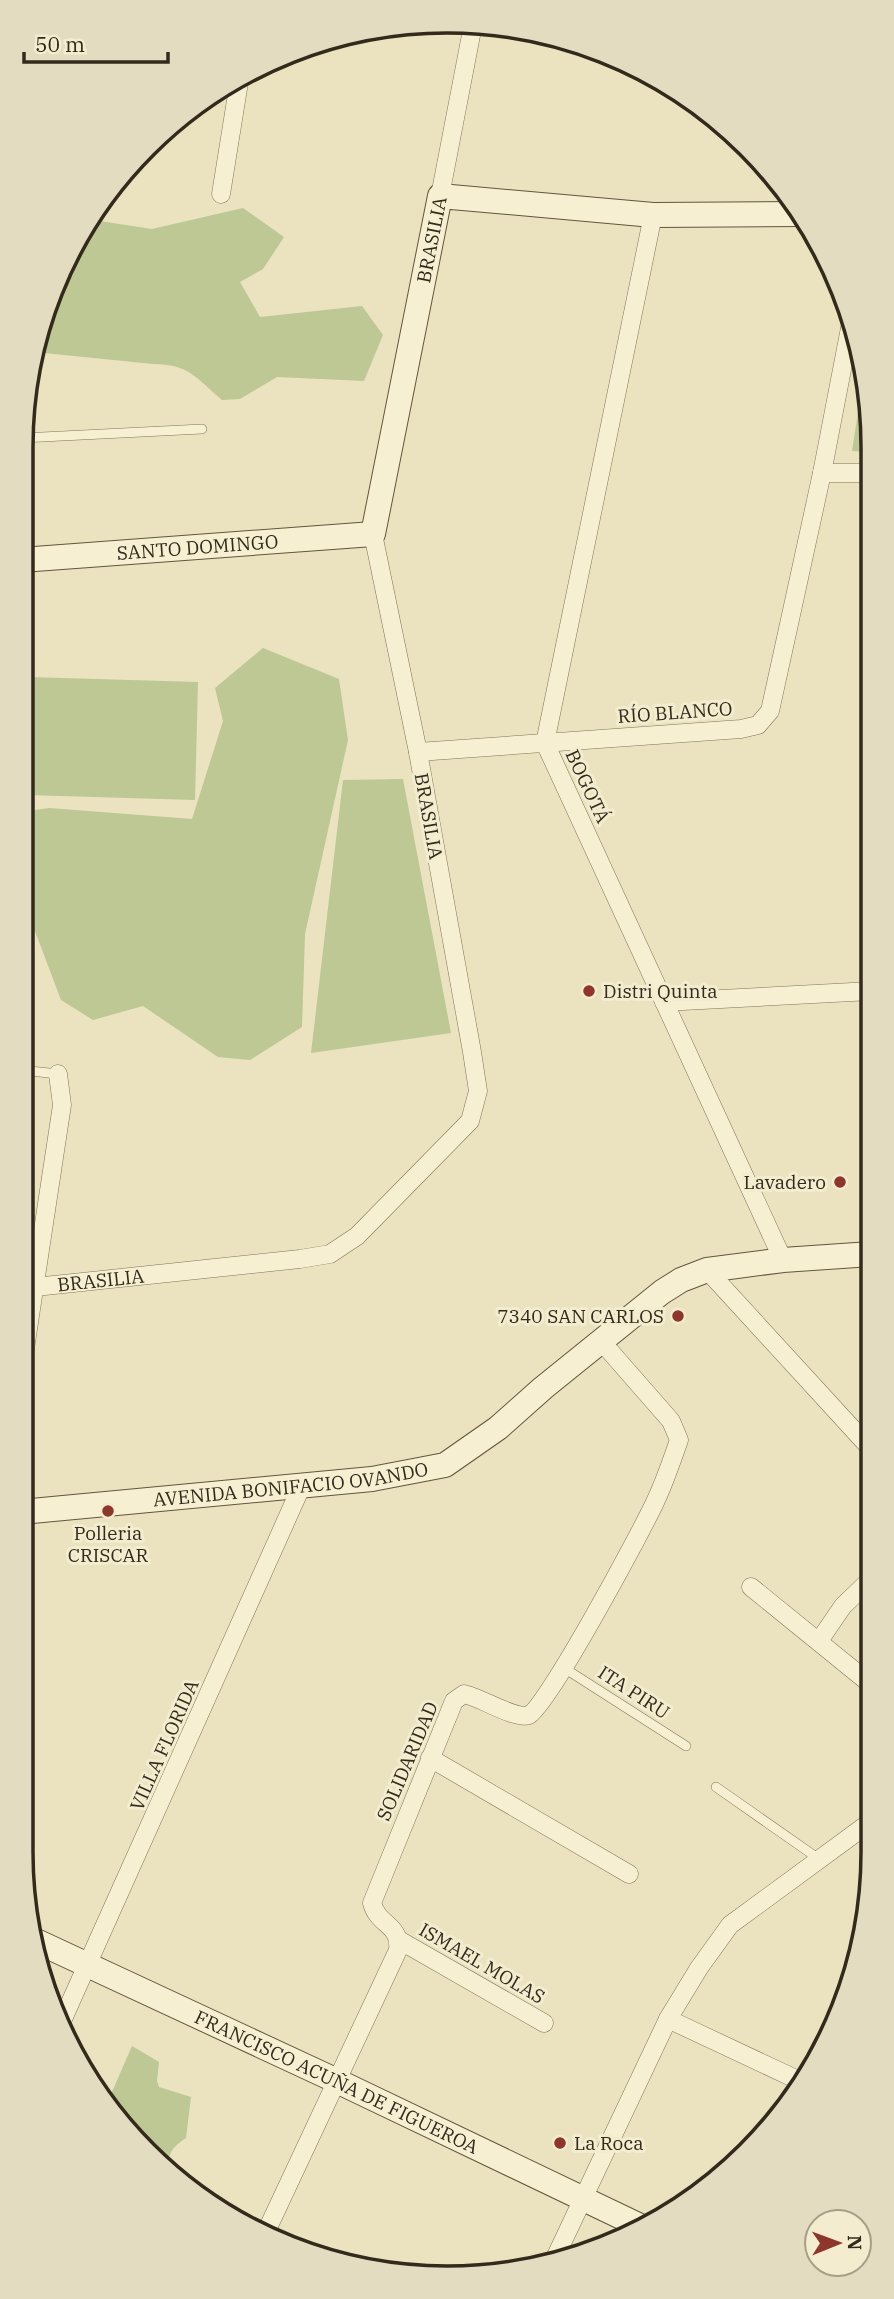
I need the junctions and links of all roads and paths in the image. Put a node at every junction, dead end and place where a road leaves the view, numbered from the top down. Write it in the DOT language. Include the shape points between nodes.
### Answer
graph roads {
  1 [pos="471,34"];
  2 [pos="238,90"];
  3 [pos="221,194"];
  4 [pos="440,196"];
  5 [pos="789,214"];
  6 [pos="653,215"];
  7 [pos="847,342"];
  8 [pos="202,429"];
  9 [pos="33,437"];
  10 [pos="822,473"];
  11 [pos="861,473"];
  12 [pos="373,534"];
  13 [pos="33,559"];
  14 [pos="545,743"];
  15 [pos="418,752"];
  16 [pos="861,992"];
  17 [pos="664,1002"];
  18 [pos="33,1071"];
  19 [pos="58,1074"];
  20 [pos="861,1255"];
  21 [pos="783,1260"];
  22 [pos="707,1270"];
  23 [pos="35,1287"];
  24 [pos="33,1300"];
  25 [pos="601,1341"];
  26 [pos="861,1438"];
  27 [pos="303,1485"];
  28 [pos="33,1511"];
  29 [pos="751,1587"];
  30 [pos="861,1589"];
  31 [pos="819,1641"];
  32 [pos="564,1668"];
  33 [pos="861,1676"];
  34 [pos="686,1746"];
  35 [pos="430,1758"];
  36 [pos="716,1787"];
  37 [pos="861,1829"];
  38 [pos="819,1859"];
  39 [pos="629,1874"];
  40 [pos="399,1940"];
  41 [pos="44,1945"];
  42 [pos="88,1965"];
  43 [pos="66,2012"];
  44 [pos="668,2019"];
  45 [pos="544,2023"];
  46 [pos="793,2078"];
  47 [pos="337,2081"];
  48 [pos="582,2199"];
  49 [pos="632,2222"];
  50 [pos="269,2225"];
  51 [pos="558,2251"];
  1 -- 4 [label="street, BRASILIA"];
  2 -- 3 [label="street"];
  4 -- 6 [label="street"];
  4 -- 12 [label="street, BRASILIA"];
  5 -- 6 [label="street"];
  6 -- 14 [label="street, BOGOTÁ"];
  7 -- 10 [label="street, RÍO BLANCO"];
  8 -- 9 [label="lane"];
  10 -- 11 [label="street"];
  10 -- 14 [label="street, RÍO BLANCO" via="771,711 758,725"];
  12 -- 13 [label="street, SANTO DOMINGO"];
  12 -- 15 [label="street, BRASILIA"];
  14 -- 15 [label="street, RÍO BLANCO"];
  14 -- 17 [label="street, BOGOTÁ"];
  15 -- 23 [label="street, BRASILIA" via="478,1091 470,1121 357,1236 330,1254"];
  16 -- 17 [label="street"];
  17 -- 21 [label="street, BOGOTÁ"];
  18 -- 19 [label="lane"];
  19 -- 23 [label="street" via="62,1105"];
  20 -- 21 [label="street, AVENIDA BONIFACIO OVANDO"];
  21 -- 22 [label="street, AVENIDA BONIFACIO OVANDO"];
  22 -- 25 [label="street, AVENIDA BONIFACIO OVANDO" via="662,1292"];
  22 -- 26 [label="street"];
  23 -- 24 [label="street"];
  25 -- 27 [label="street, AVENIDA BONIFACIO OVANDO" via="498,1428 445,1465 372,1479"];
  25 -- 32 [label="street, SOLIDARIDAD" via="671,1421 680,1440 656,1500"];
  27 -- 28 [label="street, AVENIDA BONIFACIO OVANDO"];
  27 -- 42 [label="street, VILLA FLORIDA"];
  29 -- 31 [label="street"];
  30 -- 31 [label="street"];
  31 -- 33 [label="street"];
  32 -- 34 [label="lane, ITA PIRU"];
  32 -- 35 [label="street, SOLIDARIDAD" via="537,1709 527,1716 464,1694 454,1700"];
  35 -- 39 [label="street"];
  35 -- 40 [label="street, SOLIDARIDAD" via="372,1903 374,1912"];
  36 -- 38 [label="lane"];
  37 -- 38 [label="street"];
  38 -- 44 [label="street" via="730,1925"];
  40 -- 45 [label="street, ISMAEL MOLAS"];
  40 -- 47 [label="street" via="398,1951"];
  41 -- 42 [label="street, FRANCISCO ACUÑA DE FIGUEROA"];
  42 -- 43 [label="street, VILLA FLORIDA"];
  42 -- 47 [label="street, FRANCISCO ACUÑA DE FIGUEROA"];
  44 -- 46 [label="street"];
  44 -- 48 [label="street"];
  47 -- 48 [label="street, FRANCISCO ACUÑA DE FIGUEROA"];
  47 -- 50 [label="street"];
  48 -- 49 [label="street, FRANCISCO ACUÑA DE FIGUEROA"];
  48 -- 51 [label="street"];
}
